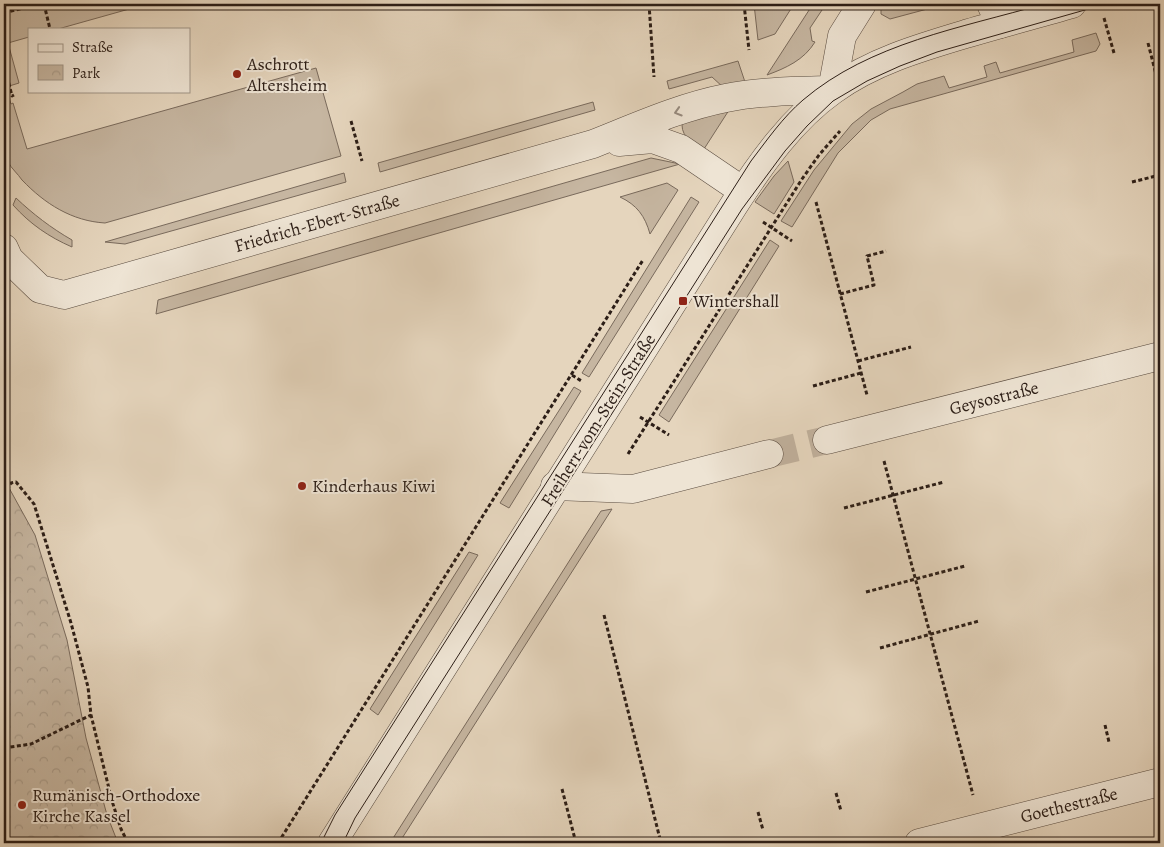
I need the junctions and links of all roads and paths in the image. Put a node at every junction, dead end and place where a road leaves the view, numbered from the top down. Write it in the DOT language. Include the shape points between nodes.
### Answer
graph roads {
  1 [pos="39,4"];
  2 [pos="44,4"];
  3 [pos="649,4"];
  4 [pos="744,4"];
  5 [pos="862,4"];
  6 [pos="1072,4"];
  7 [pos="4,14"];
  8 [pos="995,14"];
  9 [pos="1103,15"];
  10 [pos="50,28"];
  11 [pos="1148,43"];
  12 [pos="748,50"];
  13 [pos="1114,53"];
  14 [pos="4,64"];
  15 [pos="654,78"];
  16 [pos="832,90"];
  17 [pos="1160,90"];
  18 [pos="14,95"];
  19 [pos="351,121"];
  20 [pos="842,129"];
  21 [pos="593,144"];
  22 [pos="362,161"];
  23 [pos="1160,175"];
  24 [pos="1132,182"];
  25 [pos="743,191"];
  26 [pos="816,202"];
  27 [pos="760,221"];
  28 [pos="772,228"];
  29 [pos="792,241"];
  30 [pos="4,248"];
  31 [pos="886,251"];
  32 [pos="643,260"];
  33 [pos="840,294"];
  34 [pos="911,347"];
  35 [pos="1160,356"];
  36 [pos="858,361"];
  37 [pos="861,373"];
  38 [pos="813,386"];
  39 [pos="868,397"];
  40 [pos="637,415"];
  41 [pos="648,422"];
  42 [pos="669,435"];
  43 [pos="827,440"];
  44 [pos="769,454"];
  45 [pos="883,457"];
  46 [pos="944,482"];
  47 [pos="555,486"];
  48 [pos="606,488"];
  49 [pos="894,494"];
  50 [pos="4,496"];
  51 [pos="844,508"];
  52 [pos="966,566"];
  53 [pos="916,579"];
  54 [pos="866,592"];
  55 [pos="604,615"];
  56 [pos="979,622"];
  57 [pos="930,633"];
  58 [pos="880,648"];
  59 [pos="91,715"];
  60 [pos="1105,725"];
  61 [pos="1109,742"];
  62 [pos="4,748"];
  63 [pos="969,778"];
  64 [pos="1160,782"];
  65 [pos="562,789"];
  66 [pos="836,793"];
  67 [pos="840,810"];
  68 [pos="758,812"];
  69 [pos="763,830"];
  70 [pos="128,843"];
  71 [pos="278,843"];
  72 [pos="332,843"];
  73 [pos="576,843"];
  74 [pos="661,843"];
  75 [pos="919,843"];
  1 -- 7 [label="path"];
  2 -- 10 [label="path"];
  3 -- 15 [label="path"];
  4 -- 12 [label="path"];
  5 -- 16 [label="street" via="842,36"];
  6 -- 8 [label="street, Friedrich-Ebert-Straße"];
  8 -- 16 [label="street, Friedrich-Ebert-Straße" via="889,59"];
  9 -- 13 [label="path"];
  11 -- 17 [label="path"];
  14 -- 18 [label="path"];
  16 -- 21 [label="street, Friedrich-Ebert-Straße, one-way" via="724,98 659,117"];
  16 -- 25 [label="street, Freiherr-vom-Stein-Straße" via="788,130"];
  19 -- 22 [label="path"];
  20 -- 28 [label="path" via="819,155"];
  21 -- 25 [label="street, Friedrich-Ebert-Straße" via="653,139 681,149"];
  21 -- 30 [label="street, Friedrich-Ebert-Straße" via="64,295 40,289 9,259"];
  23 -- 24 [label="path"];
  25 -- 47 [label="street, Freiherr-vom-Stein-Straße"];
  26 -- 33 [label="path"];
  27 -- 28 [label="path"];
  28 -- 29 [label="path"];
  28 -- 41 [label="path"];
  31 -- 33 [label="path" via="867,256 874,285"];
  32 -- 71 [label="path"];
  33 -- 36 [label="path"];
  34 -- 36 [label="path"];
  35 -- 43 [label="street, Geysostraße"];
  36 -- 37 [label="path"];
  37 -- 38 [label="path"];
  37 -- 39 [label="path"];
  40 -- 41 [label="path"];
  41 -- 42 [label="path"];
  41 -- 48 [label="path"];
  44 -- 48 [label="street" via="633,489"];
  45 -- 49 [label="path"];
  46 -- 49 [label="path"];
  47 -- 48 [label="street"];
  47 -- 72 [label="street, Freiherr-vom-Stein-Straße"];
  49 -- 51 [label="path"];
  49 -- 53 [label="path"];
  50 -- 59 [label="path" via="11,483 16,482 34,504 71,623 88,687"];
  52 -- 53 [label="path"];
  53 -- 54 [label="path"];
  53 -- 57 [label="path"];
  55 -- 74 [label="path"];
  56 -- 57 [label="path"];
  57 -- 58 [label="path"];
  57 -- 63 [label="path"];
  59 -- 62 [label="path" via="31,744"];
  59 -- 70 [label="path" via="112,801"];
  60 -- 61 [label="path"];
  64 -- 75 [label="street, Goethestraße"];
  65 -- 73 [label="path"];
  66 -- 67 [label="path"];
  68 -- 69 [label="path"];
}
